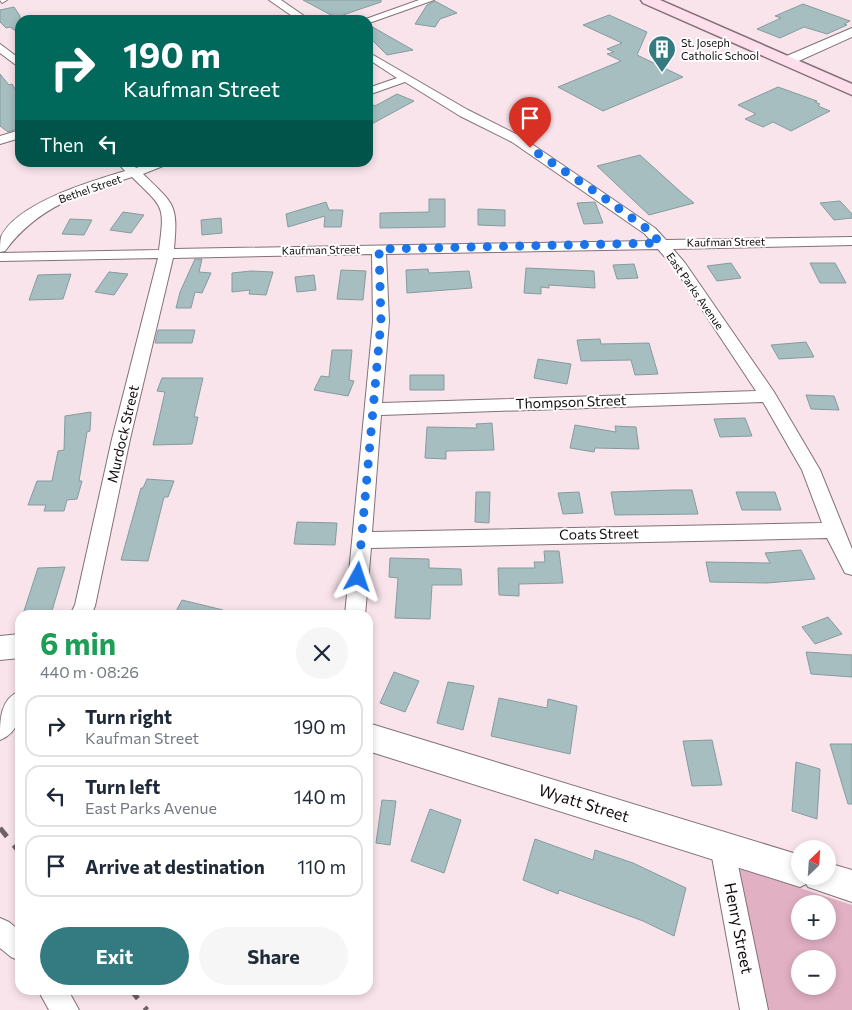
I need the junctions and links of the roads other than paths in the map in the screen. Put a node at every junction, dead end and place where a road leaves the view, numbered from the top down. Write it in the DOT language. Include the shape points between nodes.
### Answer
graph roads {
  1 [pos="274,0"];
  2 [pos="429,0"];
  3 [pos="648,0"];
  4 [pos="297,15"];
  5 [pos="373,18"];
  6 [pos="852,32"];
  7 [pos="0,47"];
  8 [pos="373,58"];
  9 [pos="15,60"];
  10 [pos="787,61"];
  11 [pos="15,64"];
  12 [pos="0,66"];
  13 [pos="407,78"];
  14 [pos="373,90"];
  15 [pos="852,90"];
  16 [pos="15,136"];
  17 [pos="0,140"];
  18 [pos="128,167"];
  19 [pos="153,167"];
  20 [pos="134,174"];
  21 [pos="852,241"];
  22 [pos="660,243"];
  23 [pos="0,248"];
  24 [pos="379,249"];
  25 [pos="167,253"];
  26 [pos="0,257"];
  27 [pos="768,396"];
  28 [pos="373,409"];
  29 [pos="836,530"];
  30 [pos="362,540"];
  31 [pos="850,561"];
  32 [pos="83,610"];
  33 [pos="355,610"];
  34 [pos="15,646"];
  35 [pos="0,648"];
  36 [pos="15,707"];
  37 [pos="0,729"];
  38 [pos="373,739"];
  39 [pos="722,846"];
  40 [pos="791,868"];
  41 [pos="836,881"];
  42 [pos="852,886"];
  43 [pos="0,931"];
  44 [pos="15,944"];
  45 [pos="55,995"];
  46 [pos="65,1010"];
  47 [pos="754,1010"];
  1 -- 4 [label="street"];
  2 -- 5 [label="street"];
  3 -- 10 [label="main road"];
  6 -- 10 [label="street"];
  7 -- 9 [label="street"];
  8 -- 13 [label="street, East Parks Avenue"];
  10 -- 15 [label="main road"];
  11 -- 12 [label="street"];
  13 -- 14 [label="street"];
  13 -- 22 [label="street, East Parks Avenue" via="464,113 516,139 603,197 650,231"];
  16 -- 17 [label="street"];
  18 -- 20 [label="street, Murdock Street"];
  19 -- 20 [label="street, Bethel Street"];
  20 -- 23 [label="street, Bethel Street" via="47,204 12,229"];
  20 -- 25 [label="street, Murdock Street" via="170,210"];
  21 -- 22 [label="street, Kaufman Street"];
  22 -- 24 [label="street, Kaufman Street"];
  22 -- 27 [label="street, East Parks Avenue" via="680,266"];
  24 -- 25 [label="street, Kaufman Street"];
  24 -- 28 [label="street" via="381,321"];
  25 -- 26 [label="street, Kaufman Street"];
  25 -- 32 [label="street, Murdock Street"];
  27 -- 28 [label="street, Thompson Street"];
  27 -- 29 [label="street, East Parks Avenue" via="811,470"];
  28 -- 30 [label="street"];
  29 -- 30 [label="street, Coats Street"];
  29 -- 31 [label="street, East Parks Avenue"];
  30 -- 33 [label="street"];
  34 -- 35 [label="street"];
  36 -- 37 [label="street"];
  38 -- 39 [label="street, Wyatt Street"];
  39 -- 40 [label="street, Wyatt Street"];
  39 -- 47 [label="street, Henry Street"];
  41 -- 42 [label="street"];
  43 -- 44 [label="street"];
  45 -- 46 [label="street"];
}
